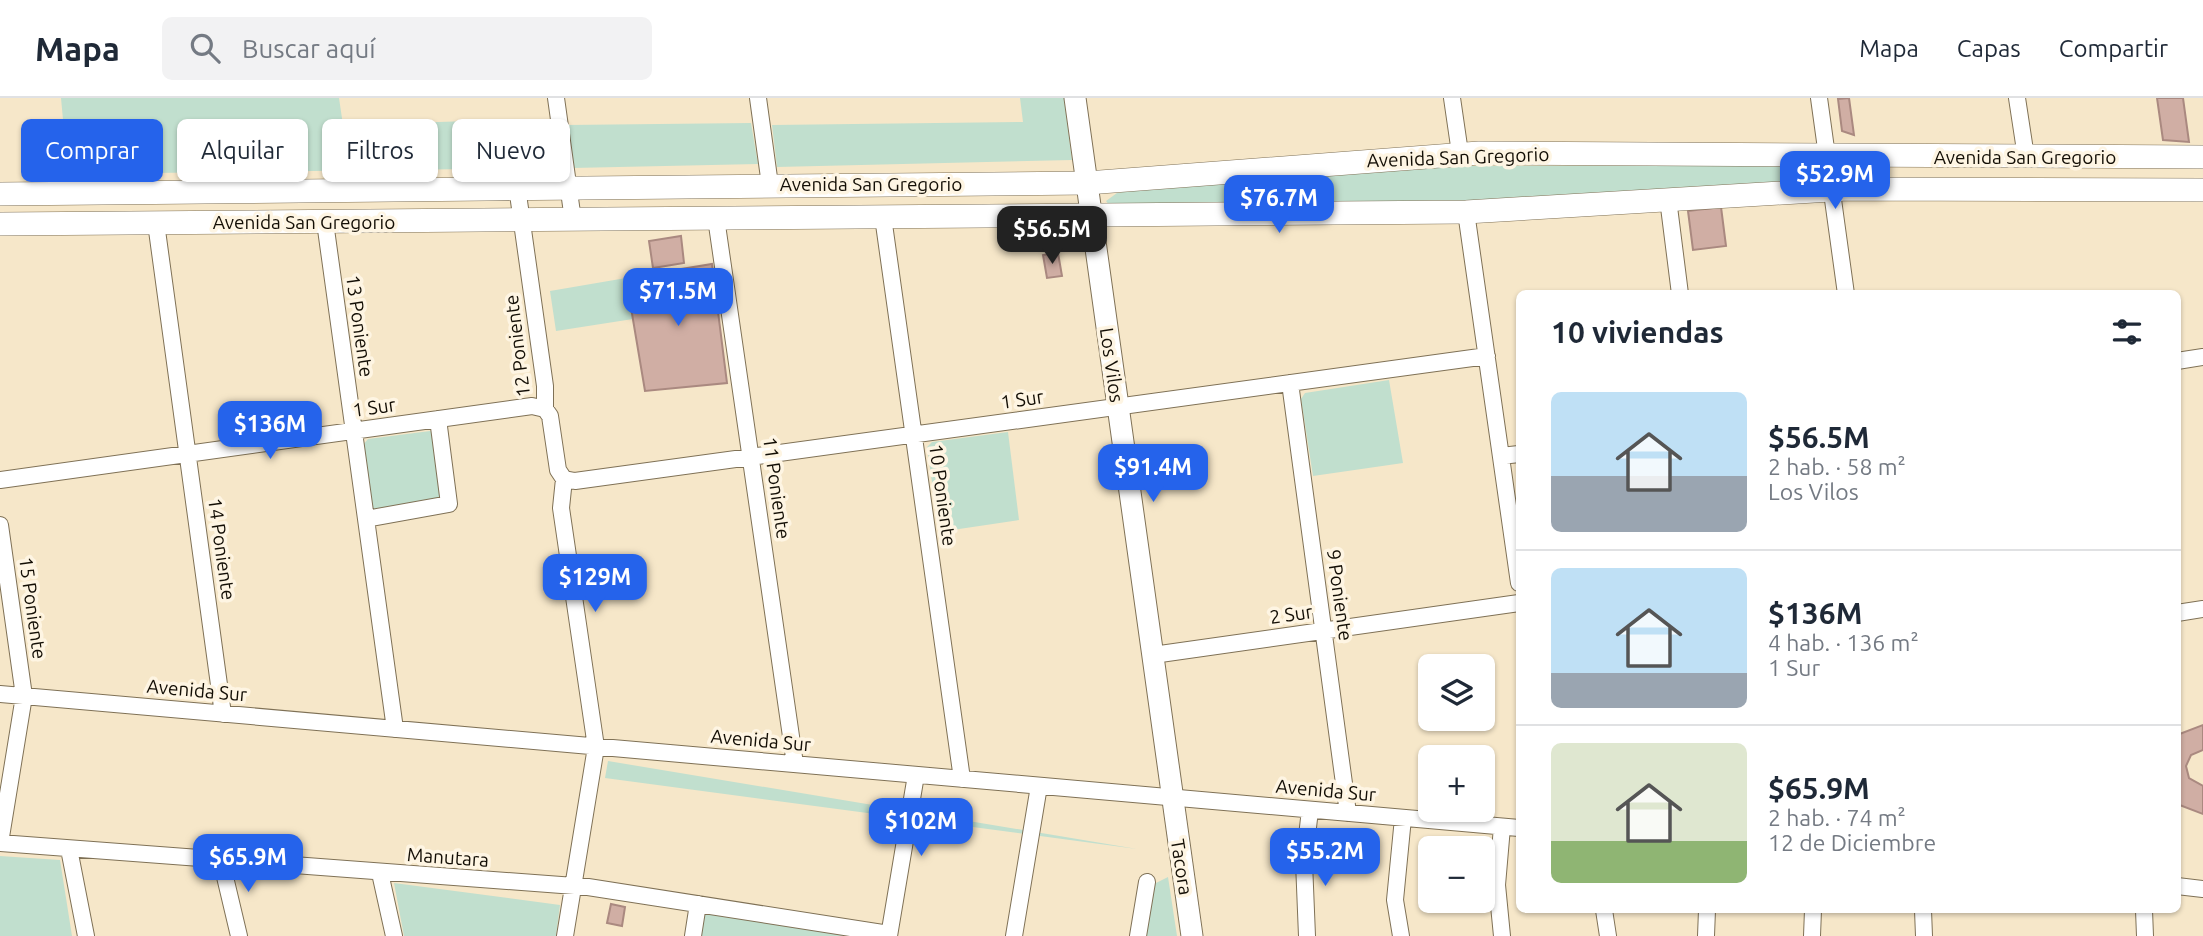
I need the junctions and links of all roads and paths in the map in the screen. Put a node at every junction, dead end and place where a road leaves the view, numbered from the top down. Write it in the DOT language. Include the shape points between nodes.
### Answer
graph roads {
  1 [pos="556,98"];
  2 [pos="758,98"];
  3 [pos="1075,98"];
  4 [pos="1452,98"];
  5 [pos="1819,98"];
  6 [pos="2017,98"];
  7 [pos="1460,153"];
  8 [pos="1827,156"];
  9 [pos="2026,157"];
  10 [pos="2203,157"];
  11 [pos="1087,183"];
  12 [pos="770,185"];
  13 [pos="517,187"];
  14 [pos="568,187"];
  15 [pos="1832,190"];
  16 [pos="2203,190"];
  17 [pos="0,194"];
  18 [pos="1668,199"];
  19 [pos="1466,212"];
  20 [pos="1092,215"];
  21 [pos="883,217"];
  22 [pos="716,218"];
  23 [pos="573,220"];
  24 [pos="522,221"];
  25 [pos="325,222"];
  26 [pos="156,223"];
  27 [pos="0,224"];
  28 [pos="1680,290"];
  29 [pos="1845,290"];
  30 [pos="1487,356"];
  31 [pos="2203,357"];
  32 [pos="2181,360"];
  33 [pos="1290,383"];
  34 [pos="1118,407"];
  35 [pos="545,409"];
  36 [pos="438,419"];
  37 [pos="354,431"];
  38 [pos="913,435"];
  39 [pos="188,454"];
  40 [pos="1516,454"];
  41 [pos="1501,456"];
  42 [pos="751,457"];
  43 [pos="564,479"];
  44 [pos="0,480"];
  45 [pos="366,519"];
  46 [pos="0,525"];
  47 [pos="1516,562"];
  48 [pos="1516,603"];
  49 [pos="2203,610"];
  50 [pos="2181,613"];
  51 [pos="1324,630"];
  52 [pos="1153,655"];
  53 [pos="0,694"];
  54 [pos="24,696"];
  55 [pos="223,714"];
  56 [pos="395,729"];
  57 [pos="596,747"];
  58 [pos="795,764"];
  59 [pos="916,775"];
  60 [pos="962,779"];
  61 [pos="1039,786"];
  62 [pos="1171,798"];
  63 [pos="1310,810"];
  64 [pos="1348,813"];
  65 [pos="1403,818"];
  66 [pos="1502,827"];
  67 [pos="1516,828"];
  68 [pos="0,843"];
  69 [pos="69,849"];
  70 [pos="221,860"];
  71 [pos="380,873"];
  72 [pos="1146,882"];
  73 [pos="573,887"];
  74 [pos="2181,887"];
  75 [pos="2203,889"];
  76 [pos="698,904"];
  77 [pos="1604,913"];
  78 [pos="1707,913"];
  79 [pos="1813,913"];
  80 [pos="1923,913"];
  81 [pos="2144,913"];
  82 [pos="889,935"];
  83 [pos="86,936"];
  84 [pos="239,936"];
  85 [pos="394,936"];
  86 [pos="565,936"];
  87 [pos="693,936"];
  88 [pos="1014,936"];
  89 [pos="1138,936"];
  90 [pos="1192,936"];
  91 [pos="1307,936"];
  92 [pos="1401,936"];
  93 [pos="1502,936"];
  94 [pos="1608,936"];
  95 [pos="1706,936"];
  96 [pos="1812,936"];
  97 [pos="1924,936"];
  98 [pos="2145,936"];
  1 -- 14 [label="street"];
  2 -- 12 [label="street"];
  3 -- 11 [label="street, Los Vilos"];
  4 -- 7 [label="street"];
  5 -- 8 [label="street"];
  6 -- 9 [label="street"];
  7 -- 8 [label="main road, Avenida San Gregorio"];
  7 -- 11 [label="main road, Avenida San Gregorio"];
  8 -- 9 [label="main road, Avenida San Gregorio"];
  8 -- 15 [label="street"];
  9 -- 10 [label="main road, Avenida San Gregorio"];
  11 -- 12 [label="main road, Avenida San Gregorio"];
  11 -- 20 [label="street, Los Vilos"];
  12 -- 14 [label="main road, Avenida San Gregorio"];
  13 -- 14 [label="main road, Avenida San Gregorio"];
  13 -- 17 [label="main road, Avenida San Gregorio"];
  13 -- 24 [label="street, 12 Poniente"];
  14 -- 23 [label="street"];
  15 -- 16 [label="main road, Avenida San Gregorio"];
  15 -- 18 [label="main road, Avenida San Gregorio"];
  15 -- 29 [label="street"];
  18 -- 19 [label="main road, Avenida San Gregorio"];
  18 -- 28 [label="street"];
  19 -- 20 [label="main road, Avenida San Gregorio"];
  19 -- 30 [label="street"];
  20 -- 21 [label="main road, Avenida San Gregorio"];
  20 -- 34 [label="street, Los Vilos"];
  21 -- 22 [label="main road, Avenida San Gregorio"];
  21 -- 38 [label="street, 10 Poniente"];
  22 -- 23 [label="main road, Avenida San Gregorio"];
  22 -- 42 [label="street, 11 Poniente"];
  23 -- 24 [label="main road, Avenida San Gregorio"];
  24 -- 25 [label="main road, Avenida San Gregorio"];
  24 -- 35 [label="street, 12 Poniente"];
  25 -- 26 [label="main road, Avenida San Gregorio"];
  25 -- 37 [label="street, 13 Poniente"];
  26 -- 27 [label="main road, Avenida San Gregorio"];
  26 -- 39 [label="street, 14 Poniente"];
  30 -- 33 [label="street, 1 Sur"];
  30 -- 41 [label="street"];
  31 -- 32 [label="street"];
  33 -- 34 [label="street, 1 Sur"];
  33 -- 51 [label="street, 9 Poniente"];
  34 -- 38 [label="street, 1 Sur"];
  34 -- 52 [label="street, Los Vilos"];
  35 -- 36 [label="street, 1 Sur" via="532,406"];
  35 -- 43 [label="street, 12 Poniente"];
  36 -- 37 [label="street, 1 Sur"];
  36 -- 45 [label="street" via="449,504"];
  37 -- 39 [label="street, 1 Sur"];
  37 -- 45 [label="street, 13 Poniente"];
  38 -- 42 [label="street, 1 Sur"];
  38 -- 60 [label="street, 10 Poniente"];
  39 -- 44 [label="street, 1 Sur"];
  39 -- 55 [label="street, 14 Poniente"];
  40 -- 41 [label="street"];
  41 -- 47 [label="street"];
  42 -- 43 [label="street, 1 Sur"];
  42 -- 58 [label="street, 11 Poniente"];
  43 -- 57 [label="street, 12 Poniente" via="561,508"];
  45 -- 56 [label="street, 13 Poniente"];
  46 -- 54 [label="street, 15 Poniente"];
  48 -- 51 [label="street, 2 Sur"];
  49 -- 50 [label="street"];
  51 -- 52 [label="street, 2 Sur"];
  51 -- 64 [label="street, 9 Poniente"];
  52 -- 62 [label="street, Los Vilos"];
  53 -- 54 [label="street, Avenida Sur"];
  54 -- 55 [label="street, Avenida Sur"];
  54 -- 68 [label="street, 15 Poniente"];
  55 -- 56 [label="street, Avenida Sur"];
  56 -- 57 [label="street, Avenida Sur"];
  57 -- 58 [label="street, Avenida Sur"];
  57 -- 73 [label="street, 12 Poniente"];
  58 -- 59 [label="street, Avenida Sur"];
  59 -- 60 [label="street, Avenida Sur"];
  59 -- 82 [label="street"];
  60 -- 61 [label="street, Avenida Sur"];
  61 -- 62 [label="street, Avenida Sur"];
  61 -- 88 [label="street"];
  62 -- 63 [label="street, Avenida Sur"];
  62 -- 90 [label="street, Tacora"];
  63 -- 64 [label="street, Avenida Sur"];
  63 -- 91 [label="street" via="1304,862"];
  64 -- 65 [label="street, Avenida Sur"];
  65 -- 66 [label="street, Avenida Sur"];
  65 -- 92 [label="street" via="1395,900"];
  66 -- 67 [label="street, Avenida Sur"];
  66 -- 93 [label="street" via="1497,886"];
  68 -- 69 [label="street, Manutara"];
  69 -- 70 [label="street, Manutara"];
  69 -- 83 [label="street"];
  70 -- 71 [label="street, Manutara"];
  70 -- 84 [label="street"];
  71 -- 73 [label="street, Manutara"];
  71 -- 85 [label="street"];
  72 -- 89 [label="street, Tacora"];
  73 -- 76 [label="street, Manutara"];
  73 -- 86 [label="street, 12 Poniente"];
  74 -- 75 [label="street"];
  76 -- 82 [label="street, Manutara"];
  76 -- 87 [label="street"];
  77 -- 94 [label="street"];
  78 -- 95 [label="street"];
  79 -- 96 [label="street"];
  80 -- 97 [label="street"];
  81 -- 98 [label="street"];
}
